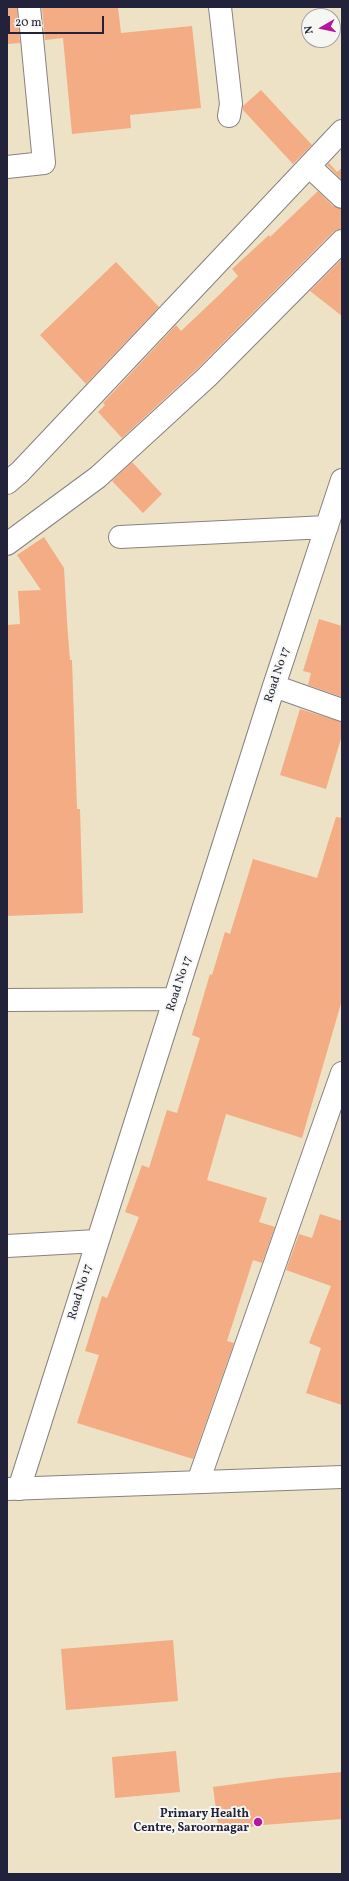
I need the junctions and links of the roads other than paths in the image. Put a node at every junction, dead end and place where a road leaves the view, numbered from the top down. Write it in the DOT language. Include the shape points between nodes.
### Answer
graph roads {
  1 [pos="29,7"];
  2 [pos="220,7"];
  3 [pos="229,116"];
  4 [pos="342,131"];
  5 [pos="309,166"];
  6 [pos="7,167"];
  7 [pos="342,197"];
  8 [pos="342,241"];
  9 [pos="342,480"];
  10 [pos="7,482"];
  11 [pos="326,527"];
  12 [pos="120,537"];
  13 [pos="7,544"];
  14 [pos="274,686"];
  15 [pos="342,710"];
  16 [pos="175,999"];
  17 [pos="7,1000"];
  18 [pos="342,1073"];
  19 [pos="97,1241"];
  20 [pos="7,1246"];
  21 [pos="342,1477"];
  22 [pos="198,1482"];
  23 [pos="13,1489"];
  1 -- 6 [label="street" via="44,163"];
  2 -- 3 [label="street" via="231,104"];
  4 -- 5 [label="street"];
  5 -- 7 [label="street"];
  5 -- 10 [label="street" via="20,472"];
  8 -- 13 [label="street" via="207,377 98,477"];
  9 -- 11 [label="street, Road No 17"];
  11 -- 12 [label="street"];
  11 -- 14 [label="street, Road No 17"];
  14 -- 15 [label="street"];
  14 -- 16 [label="street, Road No 17"];
  16 -- 17 [label="street"];
  16 -- 19 [label="street, Road No 17"];
  18 -- 22 [label="street"];
  19 -- 20 [label="street"];
  19 -- 23 [label="street, Road No 17"];
  21 -- 22 [label="street"];
  22 -- 23 [label="street"];
}
